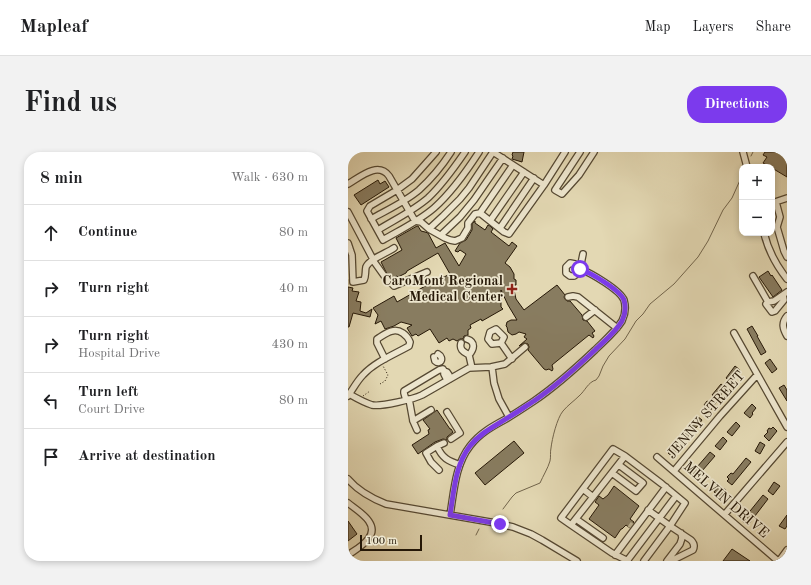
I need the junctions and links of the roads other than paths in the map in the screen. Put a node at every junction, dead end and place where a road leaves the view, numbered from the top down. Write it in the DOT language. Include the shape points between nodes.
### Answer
graph roads {
  1 [pos="436,152"];
  2 [pos="451,152"];
  3 [pos="465,152"];
  4 [pos="479,152"];
  5 [pos="493,152"];
  6 [pos="565,152"];
  7 [pos="580,152"];
  8 [pos="594,152"];
  9 [pos="743,152"];
  10 [pos="503,158"];
  11 [pos="746,164"];
  12 [pos="513,165"];
  13 [pos="524,172"];
  14 [pos="534,178"];
  15 [pos="348,184"];
  16 [pos="544,185"];
  17 [pos="397,190"];
  18 [pos="787,198"];
  19 [pos="403,201"];
  20 [pos="775,202"];
  21 [pos="775,204"];
  22 [pos="410,211"];
  23 [pos="348,212"];
  24 [pos="480,213"];
  25 [pos="371,219"];
  26 [pos="415,221"];
  27 [pos="490,221"];
  28 [pos="500,228"];
  29 [pos="429,229"];
  30 [pos="378,230"];
  31 [pos="441,235"];
  32 [pos="765,236"];
  33 [pos="348,243"];
  34 [pos="394,248"];
  35 [pos="583,254"];
  36 [pos="787,257"];
  37 [pos="373,259"];
  38 [pos="427,272"];
  39 [pos="753,276"];
  40 [pos="787,279"];
  41 [pos="351,282"];
  42 [pos="785,293"];
  43 [pos="568,297"];
  44 [pos="768,302"];
  45 [pos="594,310"];
  46 [pos="787,316"];
  47 [pos="586,317"];
  48 [pos="617,328"];
  49 [pos="734,334"];
  50 [pos="787,336"];
  51 [pos="467,339"];
  52 [pos="461,343"];
  53 [pos="501,343"];
  54 [pos="525,347"];
  55 [pos="436,356"];
  56 [pos="469,356"];
  57 [pos="512,359"];
  58 [pos="383,361"];
  59 [pos="492,367"];
  60 [pos="472,368"];
  61 [pos="443,370"];
  62 [pos="757,375"];
  63 [pos="449,378"];
  64 [pos="349,395"];
  65 [pos="408,400"];
  66 [pos="431,410"];
  67 [pos="447,412"];
  68 [pos="509,418"];
  69 [pos="413,421"];
  70 [pos="787,427"];
  71 [pos="417,430"];
  72 [pos="451,439"];
  73 [pos="787,442"];
  74 [pos="444,443"];
  75 [pos="437,446"];
  76 [pos="625,456"];
  77 [pos="657,457"];
  78 [pos="619,464"];
  79 [pos="460,465"];
  80 [pos="439,470"];
  81 [pos="674,472"];
  82 [pos="612,473"];
  83 [pos="349,483"];
  84 [pos="666,487"];
  85 [pos="583,489"];
  86 [pos="676,496"];
  87 [pos="593,497"];
  88 [pos="348,503"];
  89 [pos="648,510"];
  90 [pos="725,514"];
  91 [pos="450,515"];
  92 [pos="659,518"];
  93 [pos="576,519"];
  94 [pos="571,525"];
  95 [pos="670,526"];
  96 [pos="681,533"];
  97 [pos="603,538"];
  98 [pos="787,550"];
  99 [pos="348,555"];
  100 [pos="615,555"];
  101 [pos="577,561"];
  102 [pos="627,561"];
  103 [pos="644,561"];
  104 [pos="667,561"];
  105 [pos="671,561"];
  106 [pos="779,561"];
  1 -- 17 [label="street" via="412,179"];
  2 -- 19 [label="street" via="435,174"];
  3 -- 22 [label="street" via="444,181 427,199"];
  4 -- 26 [label="street" via="451,190 433,209"];
  5 -- 10 [label="street"];
  5 -- 29 [label="street" via="460,199"];
  6 -- 16 [label="street"];
  7 -- 8 [label="street" via="555,190 562,194 579,175"];
  9 -- 11 [label="street"];
  10 -- 12 [label="street"];
  10 -- 31 [label="street" via="474,200"];
  12 -- 13 [label="street"];
  12 -- 24 [label="street"];
  13 -- 14 [label="street"];
  13 -- 27 [label="street"];
  14 -- 16 [label="street"];
  14 -- 28 [label="street"];
  15 -- 17 [label="street" via="379,169 386,172"];
  16 -- 28 [label="street" via="509,234"];
  17 -- 19 [label="street"];
  17 -- 25 [label="street" via="370,206 366,211"];
  18 -- 20 [label="street"];
  19 -- 22 [label="street"];
  19 -- 25 [label="street"];
  21 -- 36 [label="street" via="780,217 777,226"];
  22 -- 26 [label="street"];
  22 -- 30 [label="street"];
  23 -- 37 [label="street"];
  24 -- 27 [label="street"];
  24 -- 31 [label="street" via="475,214 468,223 462,238 455,241"];
  25 -- 30 [label="street"];
  26 -- 29 [label="street" via="421,222"];
  26 -- 30 [label="street" via="384,240"];
  27 -- 28 [label="street"];
  29 -- 31 [label="street"];
  32 -- 40 [label="street" via="772,256"];
  33 -- 41 [label="street" via="352,255"];
  34 -- 37 [label="street"];
  35 -- 48 [label="street" via="580,269 615,289 622,296 625,311"];
  37 -- 38 [label="street" via="394,286"];
  37 -- 41 [label="street" via="367,264 364,280"];
  39 -- 44 [label="street"];
  42 -- 44 [label="street"];
  42 -- 44 [label="street" via="784,300 775,311 770,310 766,304"];
  43 -- 45 [label="street" via="578,297"];
  45 -- 47 [label="street"];
  45 -- 48 [label="street"];
  46 -- 50 [label="street" via="783,326"];
  48 -- 68 [label="street" via="569,374"];
  49 -- 62 [label="street"];
  51 -- 56 [label="street" via="474,344"];
  52 -- 56 [label="street" via="460,348"];
  53 -- 57 [label="street"];
  54 -- 57 [label="street"];
  55 -- 61 [label="street" via="434,361 439,363"];
  56 -- 60 [label="street"];
  57 -- 59 [label="street" via="501,366"];
  58 -- 58 [label="street" via="377,339 394,330 407,335 410,344"];
  58 -- 64 [label="street" via="368,370"];
  59 -- 60 [label="street"];
  59 -- 68 [label="street" via="499,399"];
  60 -- 63 [label="street"];
  61 -- 63 [label="street"];
  61 -- 65 [label="street" via="404,391"];
  62 -- 70 [label="street"];
  62 -- 81 [label="street, JENNY STREET"];
  63 -- 65 [label="street" via="420,396"];
  64 -- 65 [label="street" via="377,405"];
  65 -- 69 [label="street"];
  66 -- 69 [label="street"];
  67 -- 72 [label="street" via="460,433"];
  68 -- 79 [label="street" via="475,440"];
  69 -- 71 [label="street"];
  73 -- 90 [label="street"];
  74 -- 75 [label="street"];
  75 -- 79 [label="street" via="448,461"];
  75 -- 80 [label="street" via="426,453"];
  76 -- 78 [label="street"];
  76 -- 84 [label="street"];
  76 -- 85 [label="street" via="614,448"];
  77 -- 81 [label="street, MELVIN DRIVE"];
  78 -- 82 [label="street"];
  78 -- 82 [label="street" via="643,483 636,491"];
  79 -- 91 [label="street"];
  81 -- 90 [label="street, MELVIN DRIVE"];
  82 -- 87 [label="street"];
  83 -- 91 [label="street" via="366,495 386,504"];
  84 -- 86 [label="street"];
  84 -- 89 [label="street"];
  85 -- 87 [label="street"];
  85 -- 94 [label="street" via="561,518"];
  86 -- 92 [label="street"];
  86 -- 95 [label="street" via="686,503"];
  87 -- 93 [label="street"];
  88 -- 99 [label="street" via="368,520 372,526 372,535"];
  89 -- 92 [label="street"];
  89 -- 100 [label="street" via="630,531"];
  90 -- 106 [label="street, MELVIN DRIVE"];
  91 -- 101 [label="street" via="519,529"];
  92 -- 95 [label="street"];
  92 -- 102 [label="street"];
  93 -- 94 [label="street"];
  93 -- 97 [label="street"];
  94 -- 100 [label="street"];
  95 -- 96 [label="street"];
  95 -- 103 [label="street"];
  96 -- 104 [label="street" via="680,544"];
  96 -- 105 [label="street" via="693,542 693,550"];
  98 -- 106 [label="street"];
  100 -- 102 [label="street"];
}
